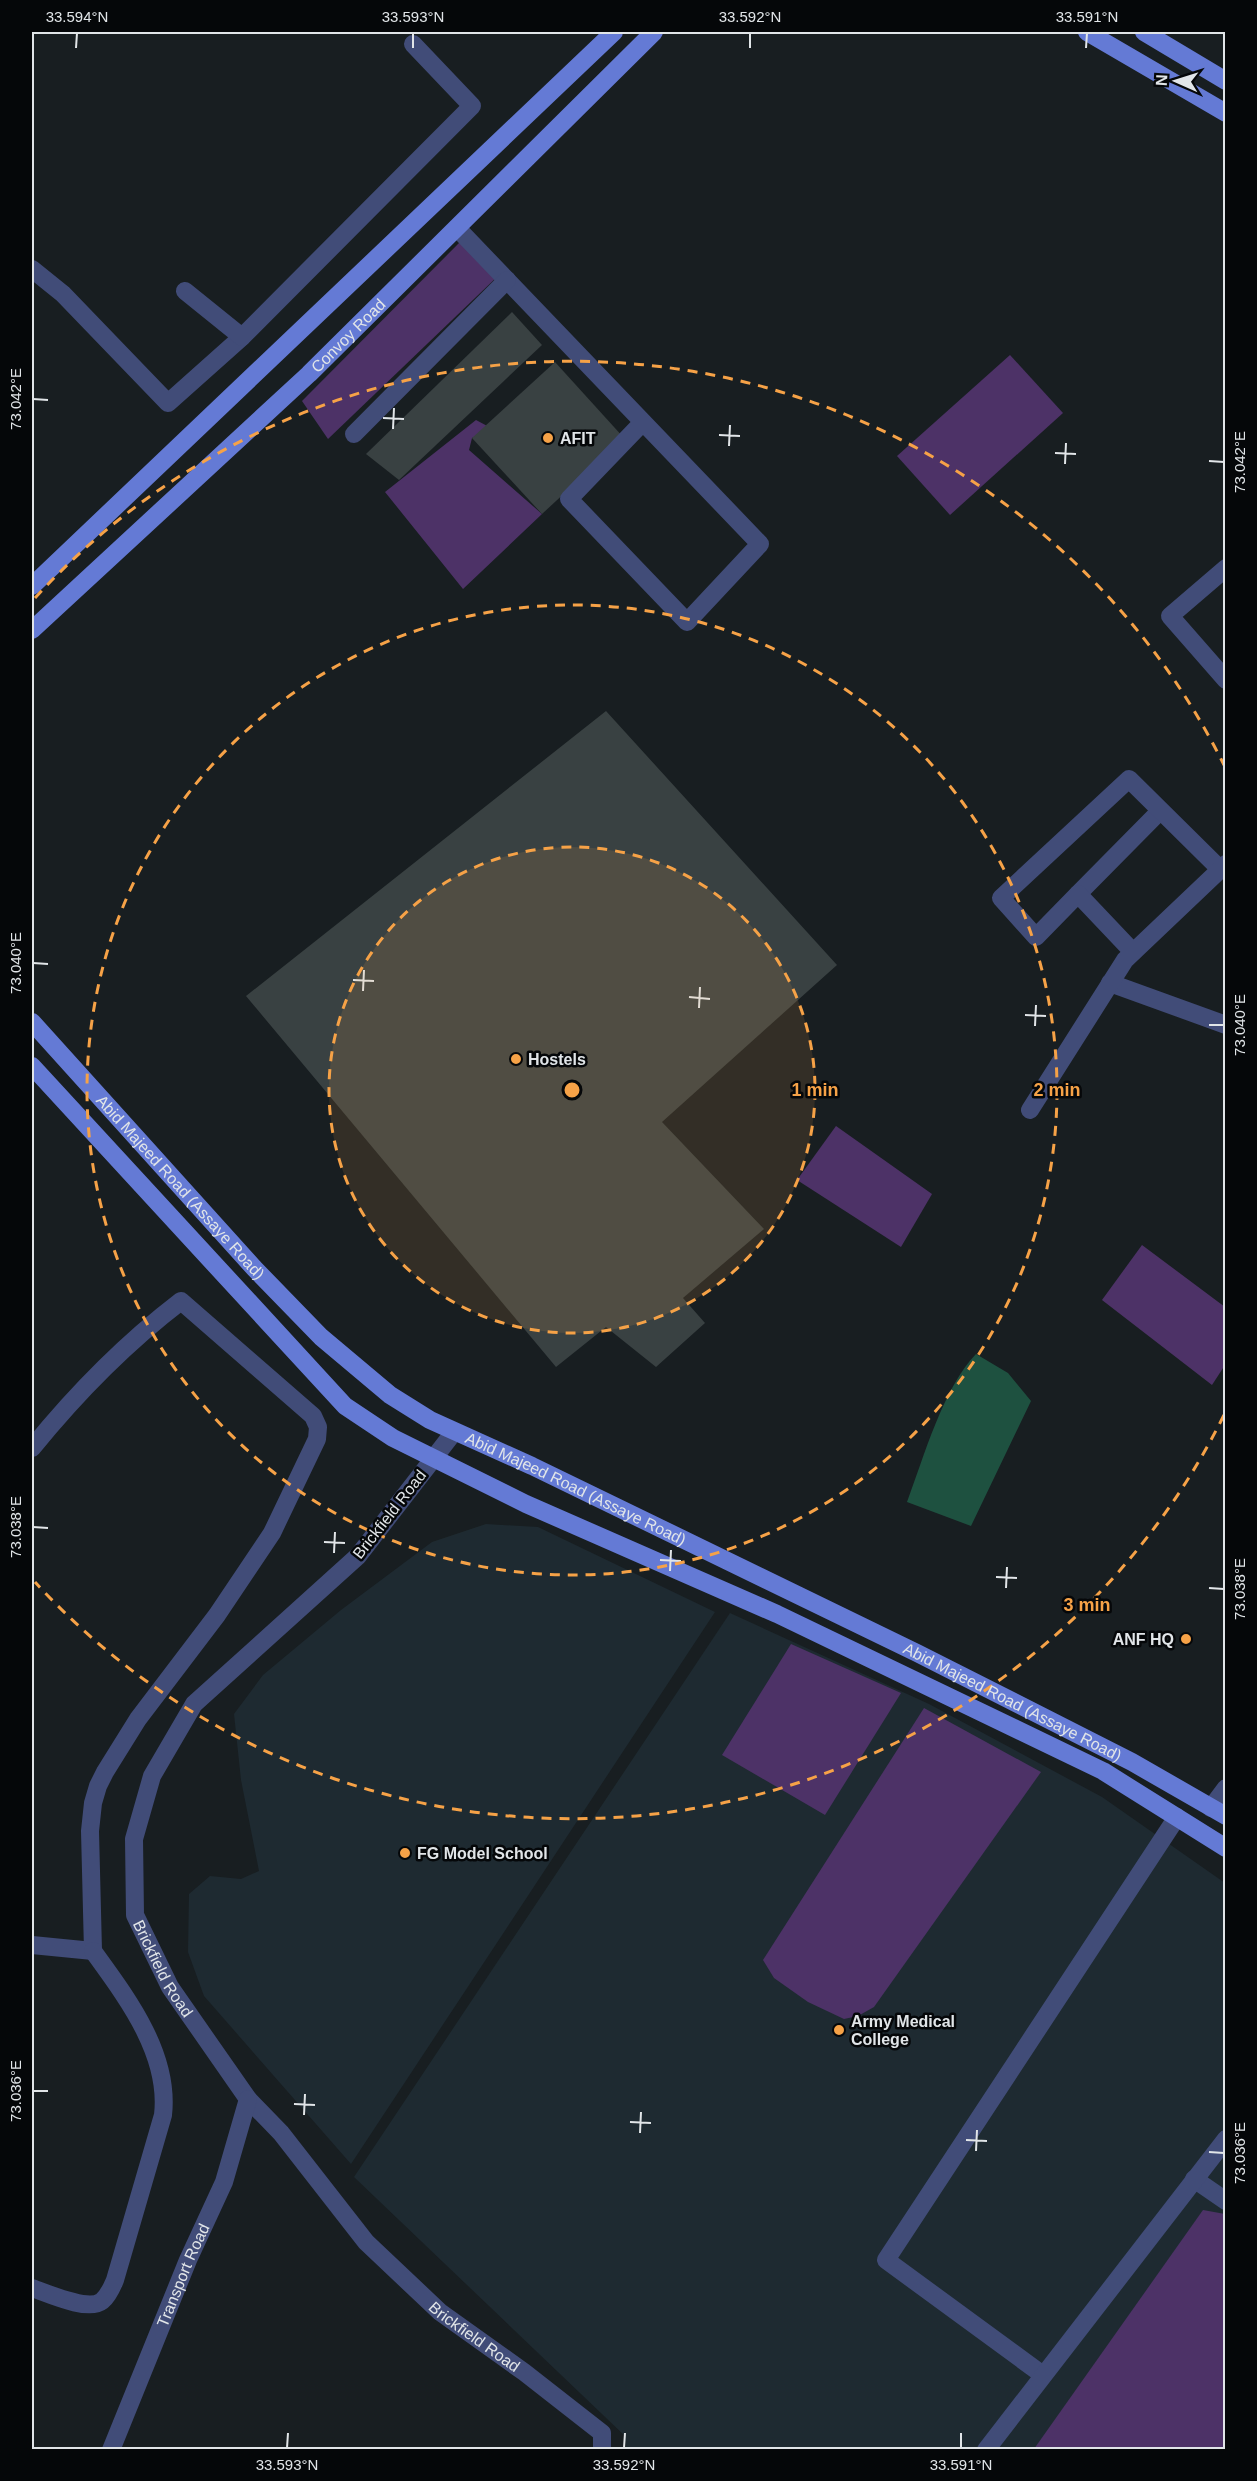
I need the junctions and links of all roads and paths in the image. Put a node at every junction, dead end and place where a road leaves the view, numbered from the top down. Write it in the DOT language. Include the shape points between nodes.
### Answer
graph roads {
  1 [pos="614,32"];
  2 [pos="654,32"];
  3 [pos="1087,32"];
  4 [pos="1144,32"];
  5 [pos="413,44"];
  6 [pos="1226,81"];
  7 [pos="1226,113"];
  8 [pos="457,228"];
  9 [pos="32,269"];
  10 [pos="507,280"];
  11 [pos="185,291"];
  12 [pos="242,337"];
  13 [pos="643,422"];
  14 [pos="354,434"];
  15 [pos="1226,568"];
  16 [pos="32,586"];
  17 [pos="32,630"];
  18 [pos="1226,680"];
  19 [pos="1160,811"];
  20 [pos="1223,867"];
  21 [pos="1078,894"];
  22 [pos="1133,952"];
  23 [pos="1110,983"];
  24 [pos="32,1022"];
  25 [pos="1226,1024"];
  26 [pos="32,1066"];
  27 [pos="1030,1110"];
  28 [pos="454,1432"];
  29 [pos="32,1448"];
  30 [pos="434,1458"];
  31 [pos="1226,1788"];
  32 [pos="1218,1812"];
  33 [pos="1177,1817"];
  34 [pos="1226,1848"];
  35 [pos="32,1945"];
  36 [pos="93,1951"];
  37 [pos="248,2099"];
  38 [pos="1226,2139"];
  39 [pos="1194,2179"];
  40 [pos="1226,2201"];
  41 [pos="32,2288"];
  42 [pos="1043,2375"];
  43 [pos="111,2450"];
  44 [pos="602,2450"];
  45 [pos="986,2450"];
  1 -- 16 [label="main road"];
  2 -- 8 [label="main road, Convoy Road"];
  3 -- 7 [label="main road"];
  4 -- 6 [label="main road"];
  5 -- 12 [label="street" via="472,106"];
  8 -- 10 [label="street"];
  8 -- 17 [label="main road, Convoy Road" via="309,374"];
  9 -- 12 [label="street" via="63,294 168,403"];
  10 -- 13 [label="street"];
  10 -- 14 [label="street"];
  11 -- 12 [label="street"];
  13 -- 13 [label="street" via="760,544 687,622 569,500"];
  15 -- 18 [label="street" via="1170,616"];
  19 -- 20 [label="street"];
  19 -- 21 [label="street"];
  19 -- 21 [label="street" via="1129,779 1001,898 1036,937"];
  20 -- 22 [label="street"];
  21 -- 22 [label="street"];
  22 -- 23 [label="street"];
  23 -- 25 [label="street"];
  23 -- 27 [label="street"];
  24 -- 28 [label="main road, Abid Majeed Road (Assaye Road)" via="321,1337 390,1395"];
  26 -- 30 [label="main road, Abid Majeed Road (Assaye Road)" via="345,1406 393,1438"];
  28 -- 30 [label="street, Brickfield Road"];
  28 -- 32 [label="main road, Abid Majeed Road (Assaye Road)" via="917,1653 1132,1762"];
  29 -- 36 [label="street" via="102,1372 181,1301 313,1416 318,1427 317,1439 272,1533 217,1615 138,1719 98,1786 90,1831"];
  30 -- 33 [label="main road, Abid Majeed Road (Assaye Road)" via="526,1504 777,1614 1103,1771"];
  30 -- 37 [label="street, Brickfield Road" via="358,1556 194,1704 152,1776 134,1839 135,1915 170,1987"];
  31 -- 32 [label="street"];
  33 -- 34 [label="main road, Abid Majeed Road (Assaye Road)"];
  33 -- 42 [label="street" via="886,2260"];
  35 -- 36 [label="street"];
  36 -- 41 [label="street" via="125,1996 151,2046 162,2081 163,2115 109,2293 100,2302 90,2304"];
  37 -- 43 [label="street, Transport Road" via="224,2182"];
  37 -- 44 [label="street, Brickfield Road" via="280,2133 366,2242 440,2312 602,2433"];
  38 -- 39 [label="street"];
  39 -- 40 [label="street"];
  39 -- 42 [label="street"];
  42 -- 45 [label="street"];
}
